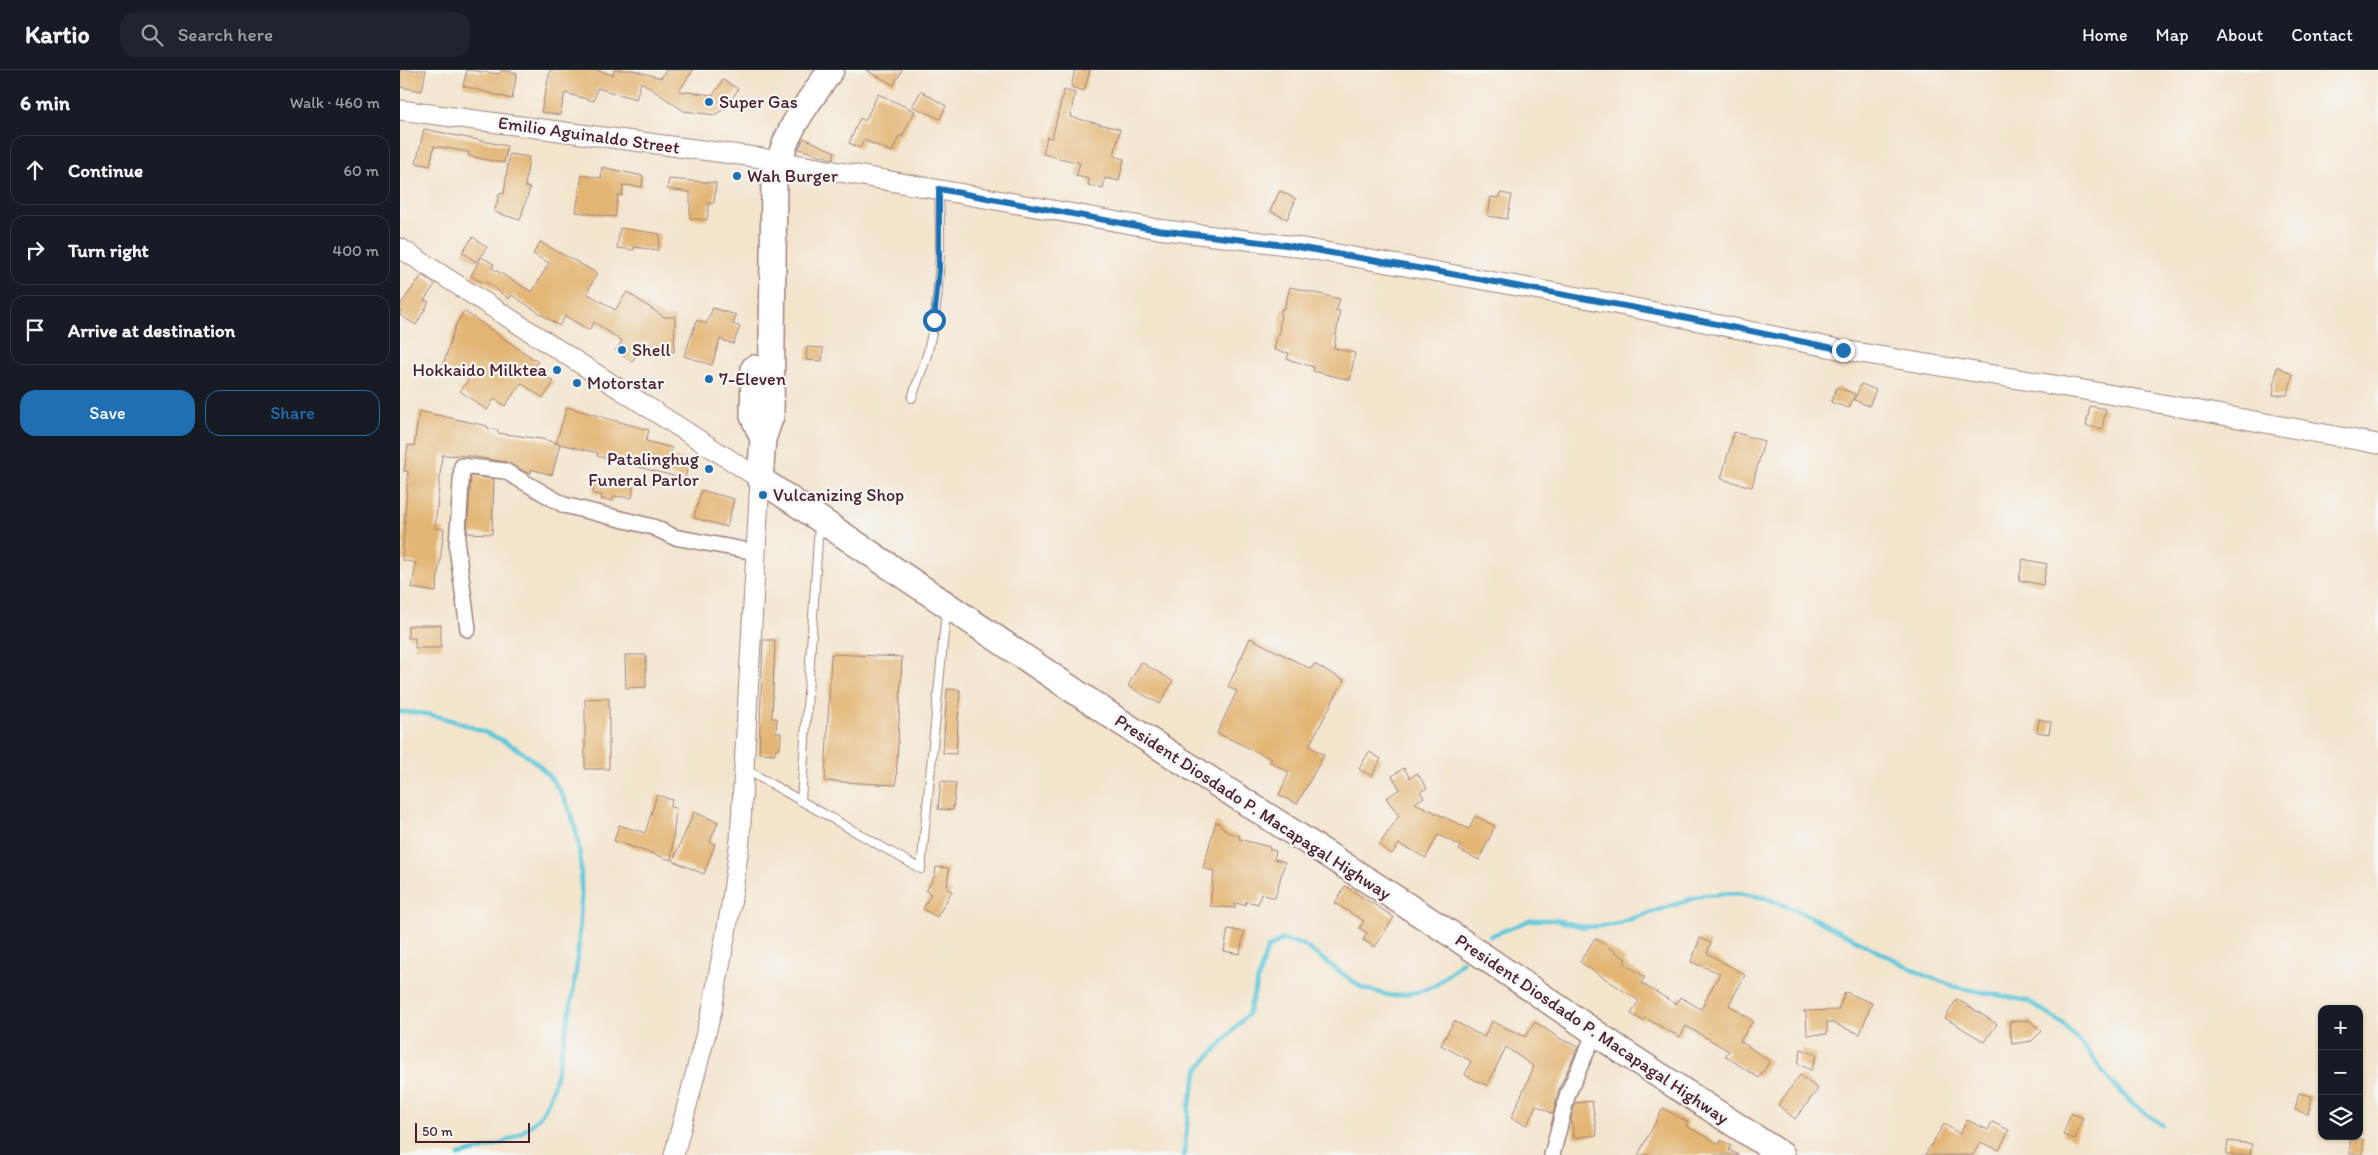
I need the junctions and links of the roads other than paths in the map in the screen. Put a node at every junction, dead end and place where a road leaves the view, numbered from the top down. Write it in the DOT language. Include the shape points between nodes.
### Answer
graph roads {
  1 [pos="812,70"];
  2 [pos="831,70"];
  3 [pos="400,110"];
  4 [pos="770,160"];
  5 [pos="939,189"];
  6 [pos="400,248"];
  7 [pos="912,398"];
  8 [pos="2378,444"];
  9 [pos="760,479"];
  10 [pos="819,519"];
  11 [pos="755,552"];
  12 [pos="947,606"];
  13 [pos="468,629"];
  14 [pos="744,768"];
  15 [pos="801,801"];
  16 [pos="1595,1033"];
  17 [pos="674,1155"];
  18 [pos="1552,1155"];
  19 [pos="1782,1155"];
  1 -- 4 [label="highway" via="777,120"];
  2 -- 4 [label="highway"];
  3 -- 4 [label="street, Emilio Aguinaldo Street"];
  4 -- 5 [label="street, Emilio Aguinaldo Street"];
  4 -- 9 [label="highway" via="774,182 771,416 763,438"];
  5 -- 7 [label="lane" via="939,270 934,320 928,351"];
  5 -- 8 [label="street, Emilio Aguinaldo Street" via="1158,230 1286,245 1446,273 1843,350 2120,396"];
  6 -- 9 [label="street"];
  9 -- 10 [label="highway, President Diosdado P. Macapagal Highway"];
  9 -- 11 [label="street"];
  10 -- 12 [label="highway, President Diosdado P. Macapagal Highway"];
  10 -- 15 [label="lane"];
  11 -- 13 [label="street" via="674,537 652,527 564,505 505,471 462,466 457,547"];
  11 -- 14 [label="street"];
  12 -- 15 [label="lane" via="920,869"];
  12 -- 16 [label="highway, President Diosdado P. Macapagal Highway" via="1125,725 1448,932"];
  14 -- 15 [label="lane"];
  14 -- 17 [label="street" via="740,840 731,905 712,1010"];
  16 -- 18 [label="street" via="1568,1093"];
  16 -- 19 [label="highway, President Diosdado P. Macapagal Highway"];
}
